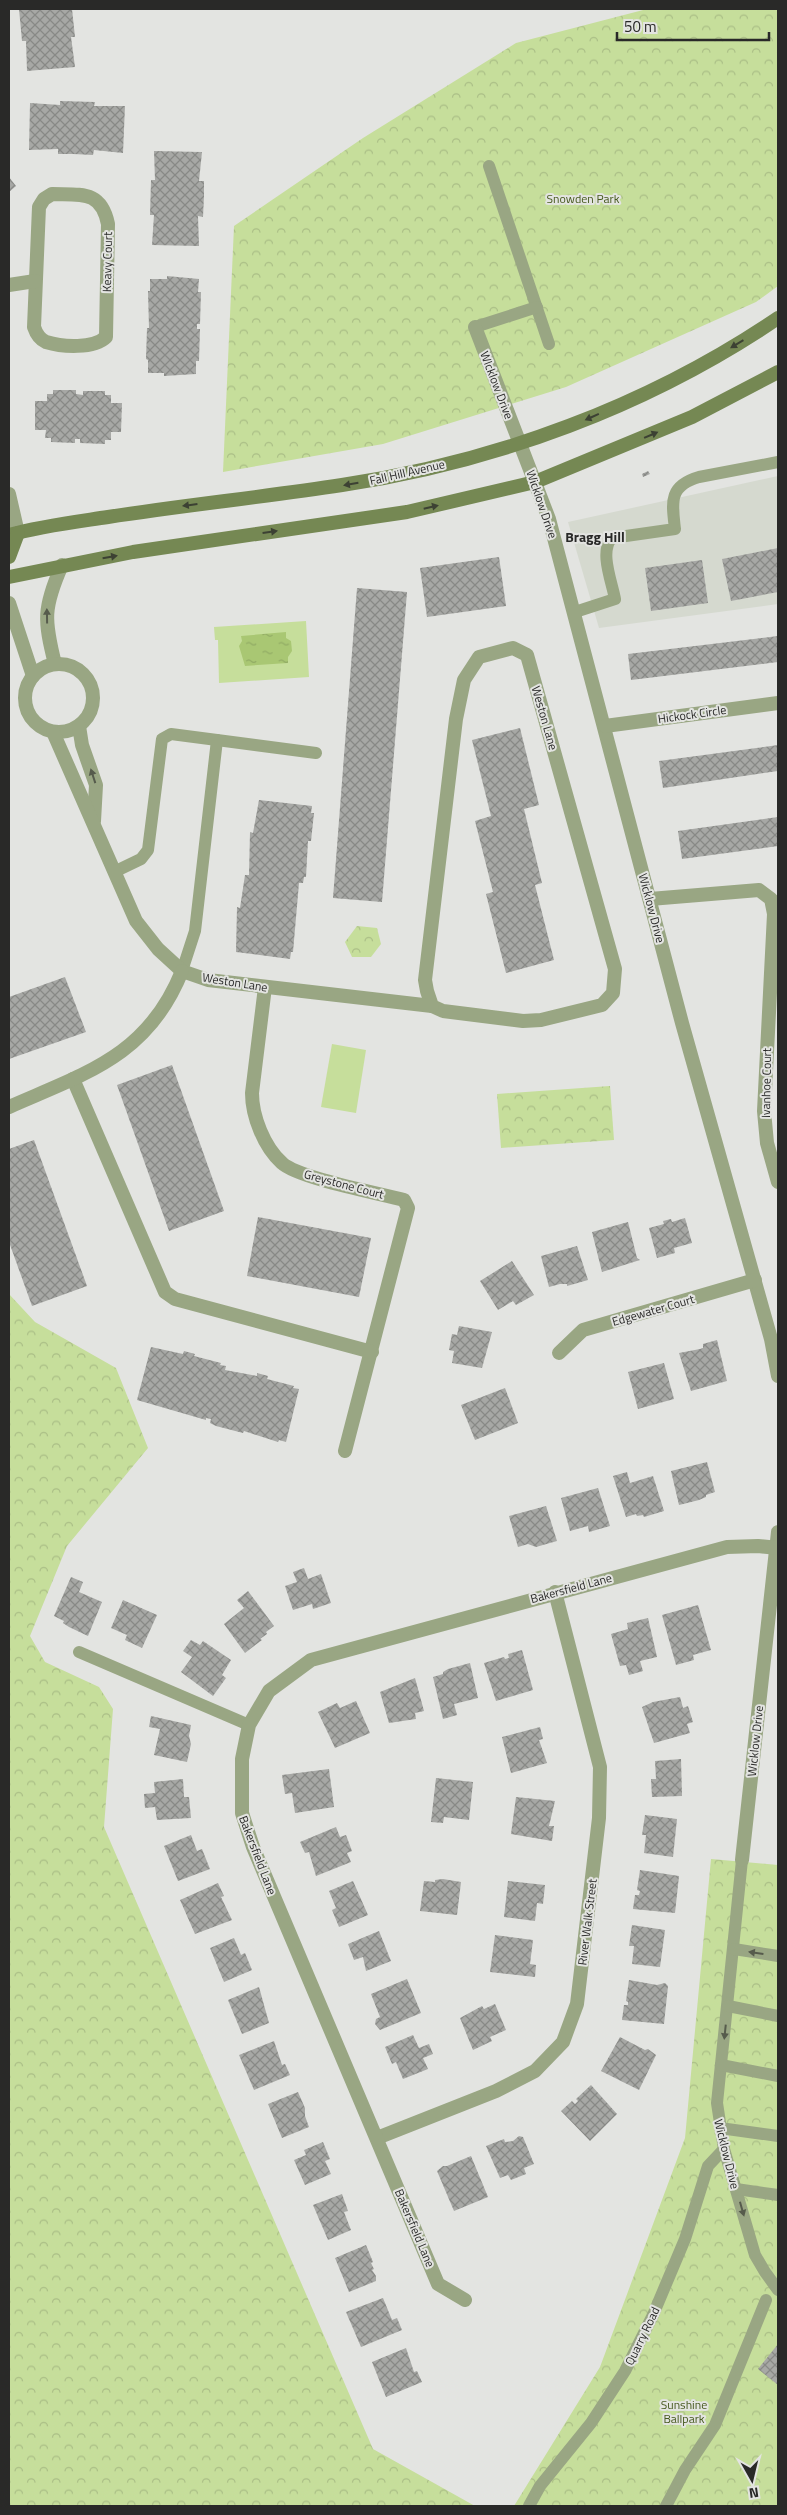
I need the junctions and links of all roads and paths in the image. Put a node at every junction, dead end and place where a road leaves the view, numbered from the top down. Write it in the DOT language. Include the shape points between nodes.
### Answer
graph roads {
  1 [pos="489,166"];
  2 [pos="35,281"];
  3 [pos="9,285"];
  4 [pos="537,307"];
  5 [pos="778,318"];
  6 [pos="475,326"];
  7 [pos="549,344"];
  8 [pos="778,372"];
  9 [pos="519,444"];
  10 [pos="778,462"];
  11 [pos="535,482"];
  12 [pos="9,494"];
  13 [pos="13,534"];
  14 [pos="9,557"];
  15 [pos="62,565"];
  16 [pos="9,577"];
  17 [pos="9,603"];
  18 [pos="575,612"];
  19 [pos="55,664"];
  20 [pos="33,676"];
  21 [pos="778,703"];
  22 [pos="79,726"];
  23 [pos="605,726"];
  24 [pos="53,732"];
  25 [pos="217,740"];
  26 [pos="316,753"];
  27 [pos="94,824"];
  28 [pos="114,872"];
  29 [pos="650,898"];
  30 [pos="182,971"];
  31 [pos="265,988"];
  32 [pos="432,1006"];
  33 [pos="73,1079"];
  34 [pos="9,1107"];
  35 [pos="778,1182"];
  36 [pos="755,1280"];
  37 [pos="372,1352"];
  38 [pos="559,1353"];
  39 [pos="778,1376"];
  40 [pos="345,1451"];
  41 [pos="778,1532"];
  42 [pos="777,1548"];
  43 [pos="555,1592"];
  44 [pos="79,1652"];
  45 [pos="249,1725"];
  46 [pos="742,1860"];
  47 [pos="734,1949"];
  48 [pos="778,1956"];
  49 [pos="728,2006"];
  50 [pos="778,2016"];
  51 [pos="721,2065"];
  52 [pos="778,2076"];
  53 [pos="720,2128"];
  54 [pos="778,2136"];
  55 [pos="377,2138"];
  56 [pos="724,2149"];
  57 [pos="736,2189"];
  58 [pos="778,2195"];
  59 [pos="778,2290"];
  60 [pos="465,2300"];
  61 [pos="766,2300"];
  62 [pos="529,2506"];
  63 [pos="666,2506"];
  1 -- 4 [label="lane"];
  2 -- 2 [label="street, Keavy Court" via="39,207 44,199 52,194 88,195 99,202 106,212 108,224 106,337 99,344 89,346 45,342 34,327"];
  2 -- 3 [label="street"];
  4 -- 6 [label="lane"];
  4 -- 7 [label="lane"];
  5 -- 9 [label="main road, Fall Hill Avenue, one-way" via="668,383 577,424"];
  6 -- 9 [label="street, WIcklow Drive"];
  11 -- 8 [label="main road, one-way" via="692,418"];
  9 -- 11 [label="street, Wicklow Drive"];
  9 -- 13 [label="main road, Fall Hill Avenue, one-way" via="400,475 144,511"];
  10 -- 18 [label="lane" via="699,477 679,487 672,500 675,529 612,538 606,553 615,598"];
  15 -- 11 [label="main road, one-way" via="407,512"];
  11 -- 18 [label="street, Wicklow Drive"];
  12 -- 13 [label="street"];
  13 -- 14 [label="main road"];
  15 -- 16 [label="main road"];
  19 -- 15 [label="street, one-way" via="46,610"];
  17 -- 20 [label="street"];
  18 -- 23 [label="street, Wicklow Drive"];
  19 -- 20 [label="street"];
  19 -- 22 [label="street" via="76,669 91,686 92,708"];
  20 -- 24 [label="street" via="26,690 25,705 35,723"];
  21 -- 23 [label="street, Hickock Circle"];
  22 -- 24 [label="street"];
  27 -- 22 [label="street, Weston Lane, one-way" via="96,785 82,746"];
  23 -- 29 [label="street, Wicklow Drive"];
  24 -- 27 [label="street, Weston Lane"];
  25 -- 26 [label="lane"];
  25 -- 28 [label="lane" via="171,734 162,738 148,850 141,859"];
  25 -- 30 [label="lane" via="195,931"];
  27 -- 28 [label="street, Weston Lane"];
  28 -- 30 [label="street, Weston Lane" via="136,921 158,949"];
  29 -- 35 [label="street, Ivanhoe Court" via="759,890 771,899 774,914 764,1111 767,1143"];
  29 -- 36 [label="street, Wicklow Drive"];
  30 -- 31 [label="street, Weston Lane" via="208,980"];
  30 -- 33 [label="street" via="162,1012 141,1036 121,1054"];
  31 -- 32 [label="street, Weston Lane"];
  31 -- 37 [label="street, Greystone Court" via="252,1093 252,1106 261,1134 282,1163 301,1173 404,1200 408,1208"];
  32 -- 32 [label="street, Weston Lane" via="443,1011 523,1021 541,1020 602,1005 613,993 615,969 530,664 527,655 513,648 479,657 464,680 425,980"];
  33 -- 34 [label="street"];
  33 -- 37 [label="street" via="165,1292 175,1299"];
  36 -- 38 [label="street, Edgewater Court" via="583,1330"];
  36 -- 39 [label="street, Wicklow Drive"];
  37 -- 40 [label="street, Greystone Court"];
  41 -- 42 [label="street, Wicklow Drive"];
  42 -- 43 [label="street, Bakersfield Lane" via="727,1547"];
  42 -- 46 [label="street, Wicklow Drive"];
  43 -- 45 [label="street, Bakersfield Lane" via="311,1660 268,1691"];
  43 -- 55 [label="street, River Walk Street" via="600,1767 599,1818 577,2004 563,2042 535,2071 496,2091"];
  44 -- 45 [label="lane"];
  45 -- 55 [label="street, Bakersfield Lane" via="242,1759 242,1813 253,1847"];
  46 -- 47 [label="lane, Wicklow Drive"];
  48 -- 47 [label="lane, one-way"];
  47 -- 49 [label="lane, Wicklow Drive"];
  49 -- 50 [label="lane"];
  49 -- 51 [label="lane, Wicklow Drive, one-way"];
  51 -- 52 [label="lane"];
  51 -- 53 [label="lane, Wicklow Drive" via="717,2103"];
  53 -- 54 [label="lane"];
  53 -- 56 [label="lane, Wicklow Drive"];
  55 -- 60 [label="street, Bakersfield Lane" via="438,2284"];
  56 -- 57 [label="lane, Wicklow Drive"];
  56 -- 62 [label="lane, Quarry Road" via="708,2166 685,2239 654,2315 625,2371 591,2423 540,2486"];
  57 -- 58 [label="lane"];
  57 -- 59 [label="lane, Wicklow Drive, one-way" via="755,2255"];
  61 -- 63 [label="lane" via="715,2425"];
}
